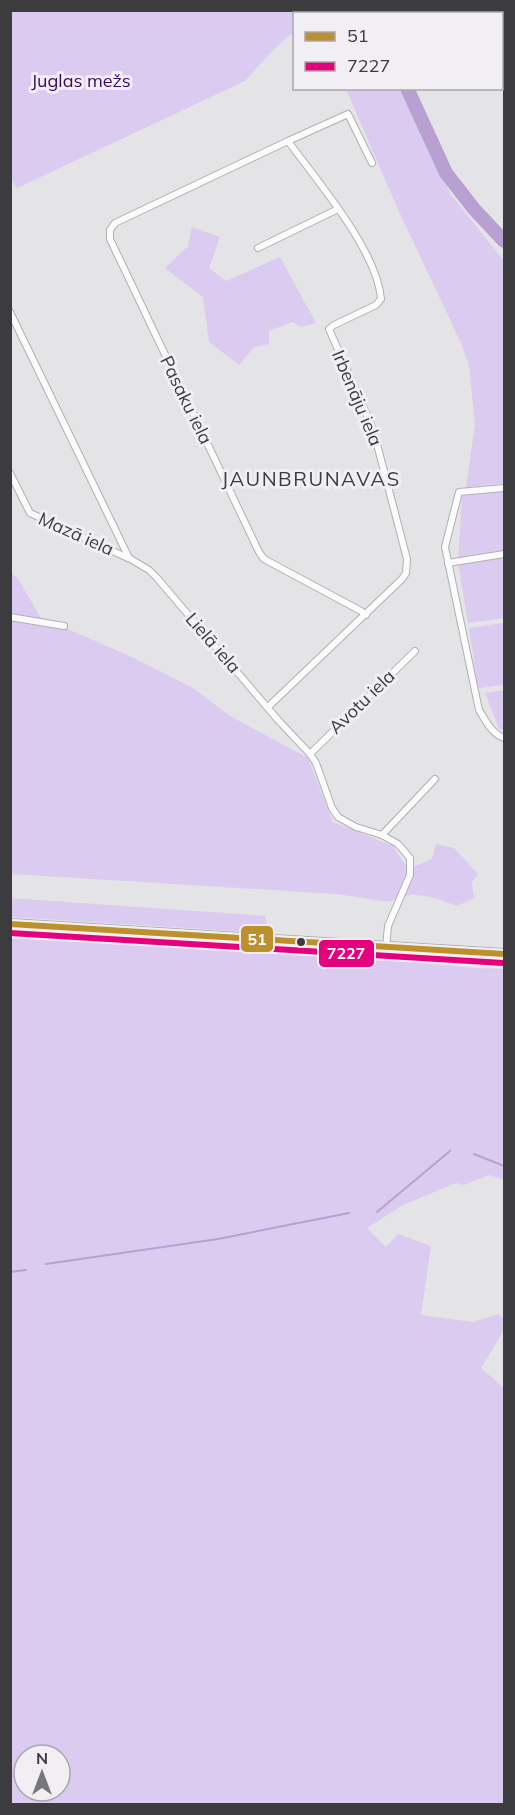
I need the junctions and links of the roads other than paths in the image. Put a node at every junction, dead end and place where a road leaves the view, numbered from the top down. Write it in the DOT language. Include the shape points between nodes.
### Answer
graph roads {
  1 [pos="288,141"];
  2 [pos="372,163"];
  3 [pos="338,209"];
  4 [pos="258,248"];
  5 [pos="10,312"];
  6 [pos="10,473"];
  7 [pos="504,488"];
  8 [pos="504,554"];
  9 [pos="129,558"];
  10 [pos="448,563"];
  11 [pos="366,615"];
  12 [pos="10,617"];
  13 [pos="64,626"];
  14 [pos="415,651"];
  15 [pos="268,707"];
  16 [pos="504,738"];
  17 [pos="310,754"];
  18 [pos="435,779"];
  19 [pos="382,835"];
  20 [pos="10,924"];
  21 [pos="386,947"];
  22 [pos="504,954"];
  1 -- 2 [label="street" via="348,114"];
  1 -- 3 [label="street, Irbenāju iela"];
  1 -- 11 [label="street, Pasaku iela" via="115,223 110,239 259,552 264,559"];
  3 -- 4 [label="street"];
  3 -- 11 [label="street, Irbenāju iela" via="366,254 381,299 329,329 373,429 407,559 402,579"];
  5 -- 9 [label="street"];
  6 -- 9 [label="street, Mazā iela" via="30,513"];
  7 -- 10 [label="street" via="459,492 445,547"];
  8 -- 10 [label="street"];
  9 -- 15 [label="street, Lielā iela" via="157,578"];
  10 -- 16 [label="street" via="479,710 491,729"];
  11 -- 15 [label="street, Irbenāju iela"];
  12 -- 13 [label="street"];
  14 -- 17 [label="street, Avotu iela"];
  15 -- 17 [label="street, Lielā iela"];
  17 -- 19 [label="street, Lielā iela" via="338,817"];
  18 -- 19 [label="street"];
  19 -- 21 [label="street, Lielā iela" via="398,844 410,858 410,875 388,926"];
  20 -- 21 [label="main road"];
  21 -- 22 [label="main road"];
}
